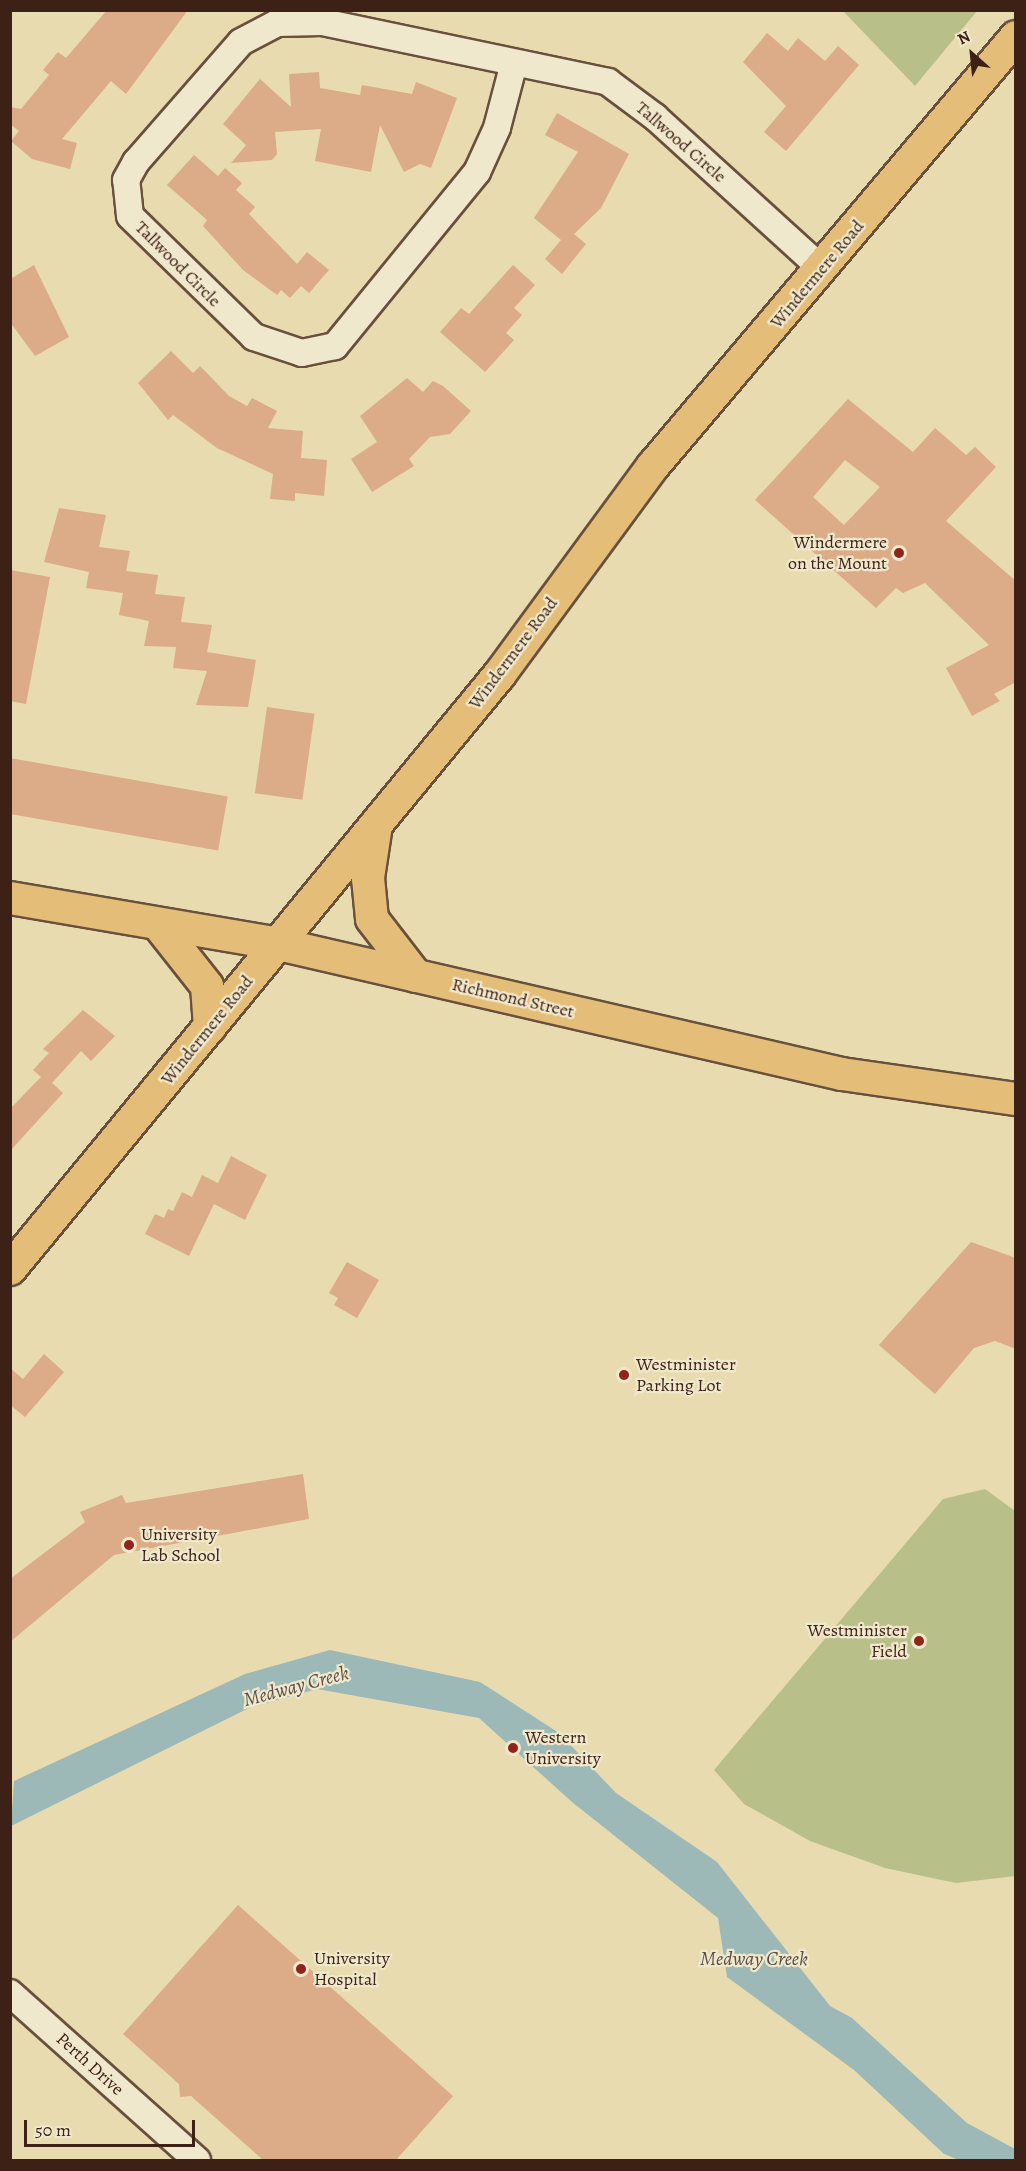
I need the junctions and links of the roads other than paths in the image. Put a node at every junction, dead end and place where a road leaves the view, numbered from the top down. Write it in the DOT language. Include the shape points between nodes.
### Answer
graph roads {
  1 [pos="1016,37"];
  2 [pos="514,63"];
  3 [pos="822,269"];
  4 [pos="376,825"];
  5 [pos="10,898"];
  6 [pos="158,924"];
  7 [pos="278,944"];
  8 [pos="416,976"];
  9 [pos="210,1027"];
  10 [pos="1016,1099"];
  11 [pos="10,1269"];
  12 [pos="10,1993"];
  13 [pos="197,2160"];
  1 -- 3 [label="main road, Windermere Road"];
  2 -- 2 [label="street, Tallwood Circle" via="322,22 277,23 241,42 136,162 126,180 130,216 254,337 303,353 335,346 477,172 497,128"];
  2 -- 3 [label="street, Tallwood Circle" via="608,82 655,117"];
  3 -- 4 [label="main road, Windermere Road" via="653,466 500,674"];
  4 -- 7 [label="main road, Windermere Road"];
  4 -- 8 [label="main road" via="368,878 372,919"];
  5 -- 6 [label="main road, Richmond Street"];
  6 -- 7 [label="main road, Richmond Street"];
  6 -- 9 [label="main road" via="207,986"];
  7 -- 8 [label="main road, Richmond Street"];
  7 -- 9 [label="main road, Windermere Road"];
  8 -- 10 [label="main road, Richmond Street" via="842,1074"];
  9 -- 11 [label="main road, Windermere Road"];
  12 -- 13 [label="street, Perth Drive"];
}
